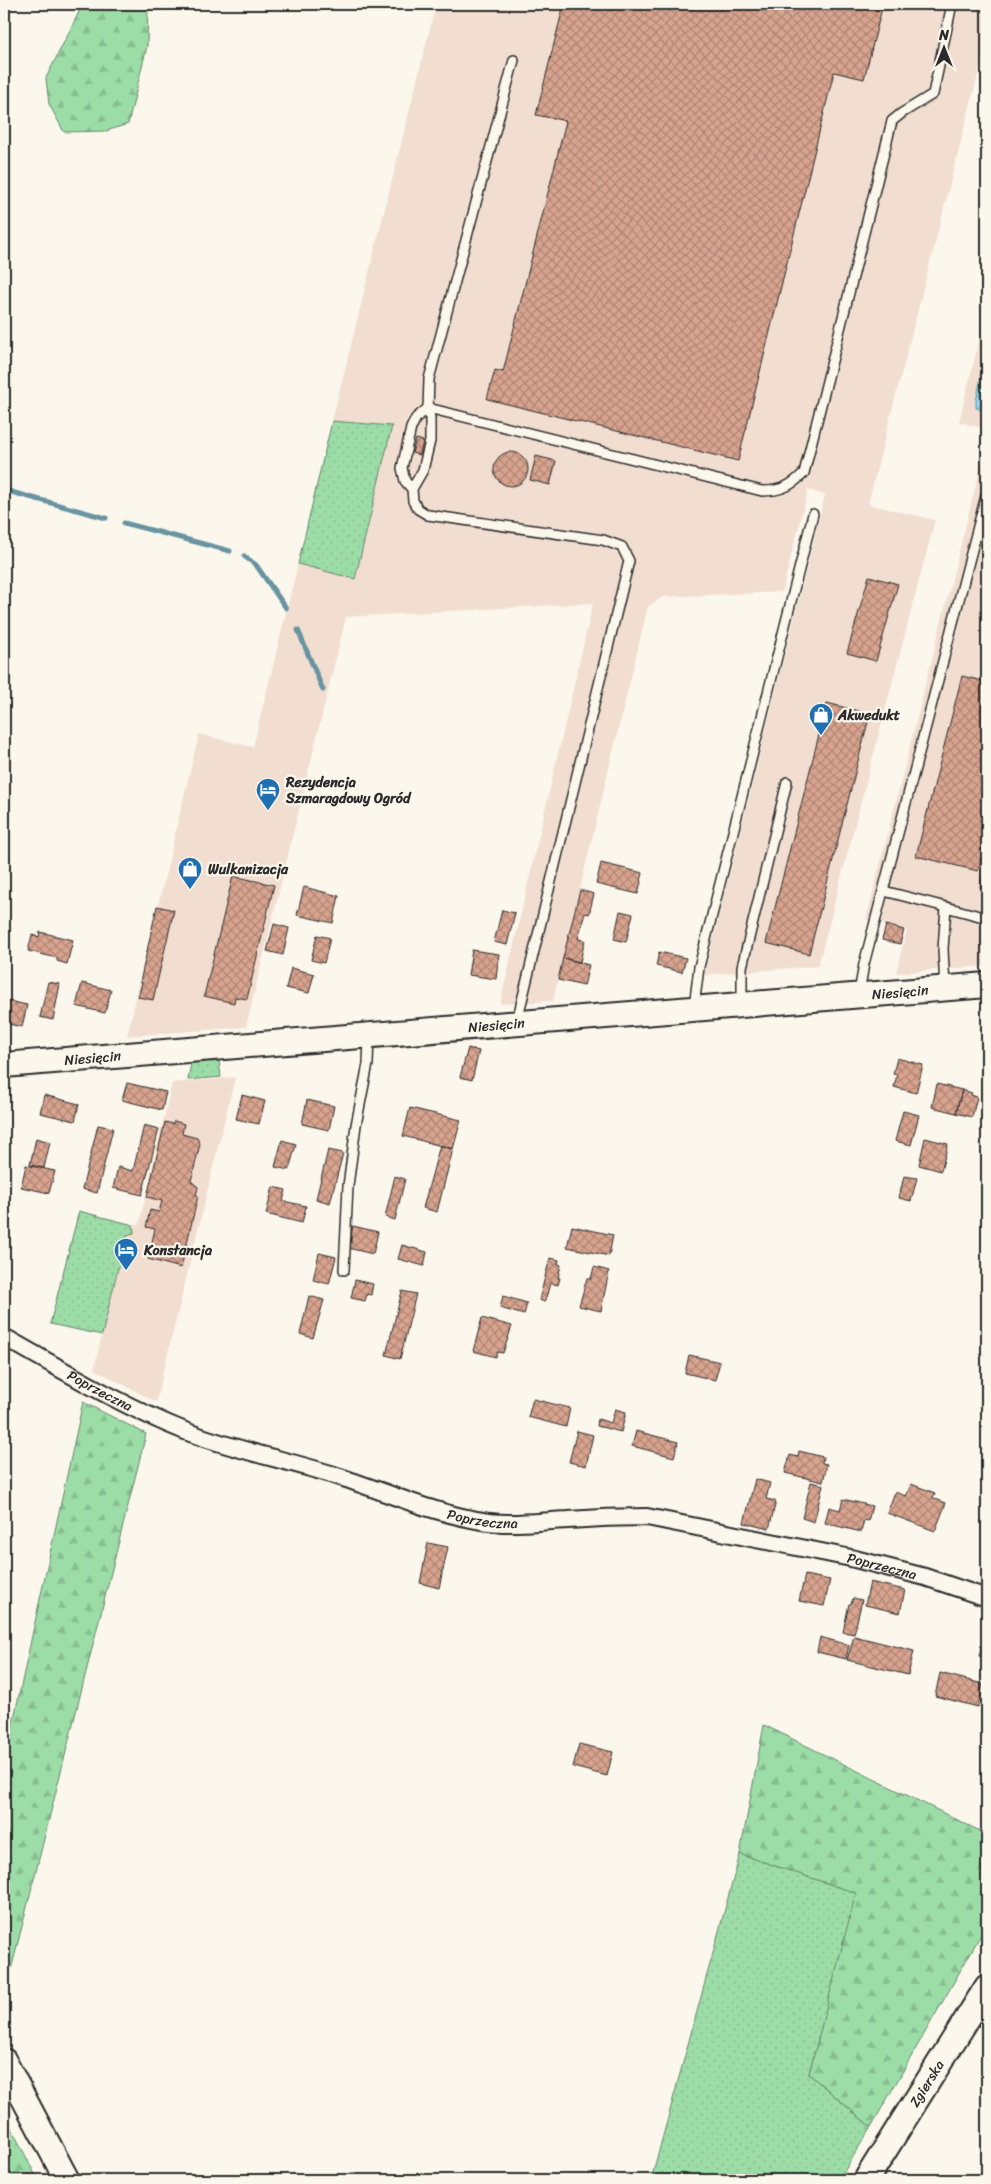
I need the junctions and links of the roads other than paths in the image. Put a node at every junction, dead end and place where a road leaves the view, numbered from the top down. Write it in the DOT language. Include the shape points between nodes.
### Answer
graph roads {
  1 [pos="952,4"];
  2 [pos="514,60"];
  3 [pos="428,408"];
  4 [pos="412,489"];
  5 [pos="987,492"];
  6 [pos="812,514"];
  7 [pos="787,782"];
  8 [pos="884,892"];
  9 [pos="946,907"];
  10 [pos="987,918"];
  11 [pos="987,985"];
  12 [pos="945,988"];
  13 [pos="859,996"];
  14 [pos="742,1005"];
  15 [pos="694,1011"];
  16 [pos="516,1024"];
  17 [pos="369,1036"];
  18 [pos="4,1065"];
  19 [pos="344,1270"];
  20 [pos="4,1337"];
  21 [pos="987,1598"];
  22 [pos="987,1987"];
  23 [pos="4,2061"];
  24 [pos="67,2180"];
  25 [pos="866,2180"];
  1 -- 3 [label="lane" via="933,94 892,121 804,473 791,486 762,491"];
  2 -- 3 [label="lane" via="429,379"];
  3 -- 4 [label="lane" via="430,441 423,470"];
  3 -- 4 [label="lane" via="416,418 402,468 405,481"];
  4 -- 16 [label="lane" via="413,501 428,515 603,540 622,548 629,561"];
  5 -- 8 [label="lane"];
  6 -- 15 [label="lane" via="698,967"];
  7 -- 14 [label="lane" via="742,967"];
  8 -- 9 [label="lane"];
  8 -- 13 [label="lane" via="864,964"];
  9 -- 10 [label="lane"];
  9 -- 12 [label="lane"];
  11 -- 12 [label="street, Niesięcin"];
  12 -- 13 [label="street, Niesięcin"];
  13 -- 14 [label="street, Niesięcin"];
  14 -- 15 [label="street, Niesięcin"];
  15 -- 16 [label="street, Niesięcin"];
  16 -- 17 [label="street, Niesięcin"];
  17 -- 18 [label="street, Niesięcin"];
  17 -- 19 [label="lane" via="368,1064 348,1186"];
  20 -- 21 [label="street, Poprzeczna" via="137,1410 186,1431 446,1513 489,1522 525,1523 647,1517 851,1558 925,1577"];
  22 -- 25 [label="street, Zgierska"];
  23 -- 24 [label="street"];
}
